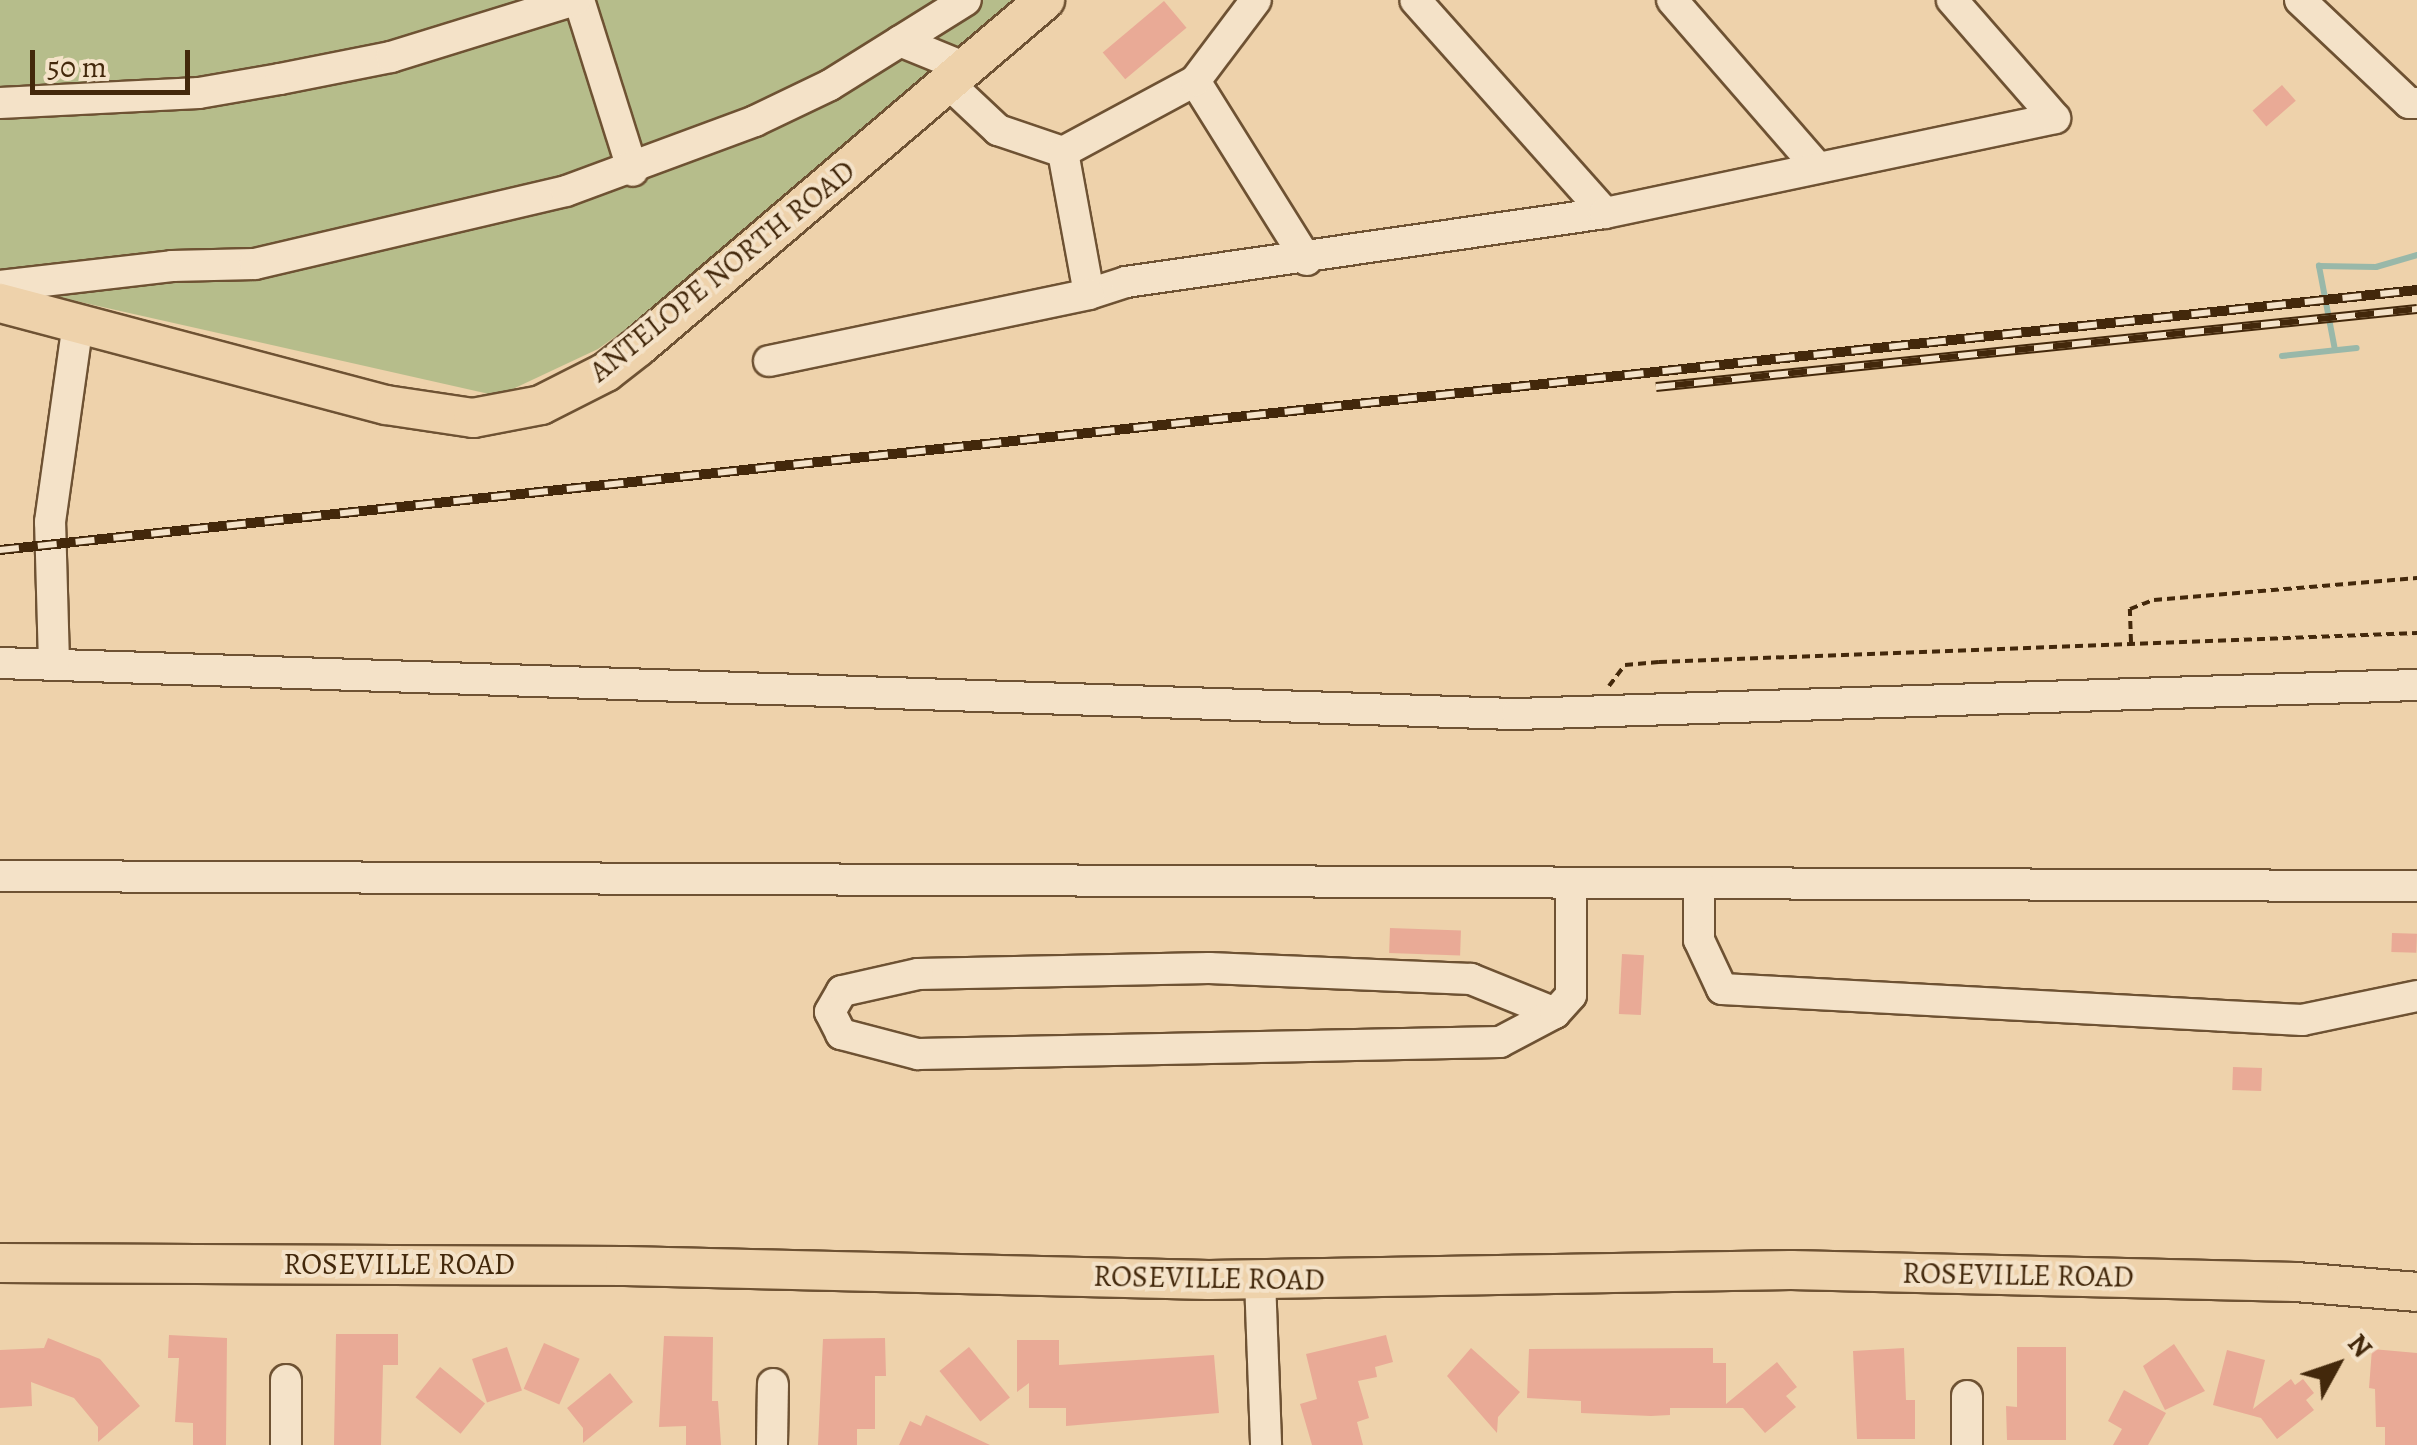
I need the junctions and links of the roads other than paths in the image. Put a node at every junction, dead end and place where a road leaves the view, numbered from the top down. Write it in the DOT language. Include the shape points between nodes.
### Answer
graph roads {
  1 [pos="577,0"];
  2 [pos="966,0"];
  3 [pos="1046,0"];
  4 [pos="1256,0"];
  5 [pos="1416,0"];
  6 [pos="1672,0"];
  7 [pos="1952,0"];
  8 [pos="2300,0"];
  9 [pos="900,41"];
  10 [pos="957,76"];
  11 [pos="1194,81"];
  12 [pos="2417,103"];
  13 [pos="0,104"];
  14 [pos="1062,152"];
  15 [pos="1817,167"];
  16 [pos="634,171"];
  17 [pos="1605,213"];
  18 [pos="1307,260"];
  19 [pos="0,286"];
  20 [pos="1089,294"];
  21 [pos="0,303"];
  22 [pos="78,322"];
  23 [pos="769,361"];
  24 [pos="54,663"];
  25 [pos="0,664"];
  26 [pos="2417,685"];
  27 [pos="0,876"];
  28 [pos="1571,884"];
  29 [pos="1699,884"];
  30 [pos="2417,886"];
  31 [pos="2417,996"];
  32 [pos="1555,1013"];
  33 [pos="0,1263"];
  34 [pos="1260,1280"];
  35 [pos="2417,1292"];
  36 [pos="286,1380"];
  37 [pos="773,1384"];
  38 [pos="1967,1396"];
  39 [pos="286,1445"];
  40 [pos="772,1445"];
  41 [pos="1266,1445"];
  42 [pos="1966,1445"];
  1 -- 13 [label="street" via="391,57 280,79 199,92"];
  1 -- 16 [label="street"];
  2 -- 9 [label="street"];
  3 -- 10 [label="main road, ANTELOPE NORTH ROAD"];
  4 -- 11 [label="street"];
  5 -- 17 [label="street"];
  6 -- 15 [label="street"];
  7 -- 15 [label="street" via="2055,118"];
  8 -- 12 [label="street" via="2346,48"];
  9 -- 10 [label="street"];
  9 -- 16 [label="street" via="770,114"];
  10 -- 14 [label="street" via="998,130"];
  10 -- 22 [label="main road, ANTELOPE NORTH ROAD" via="638,347 606,372 541,405 473,418 431,414"];
  11 -- 14 [label="street"];
  11 -- 18 [label="street"];
  14 -- 20 [label="street"];
  15 -- 17 [label="street"];
  16 -- 19 [label="street" via="255,264 172,266"];
  17 -- 18 [label="street"];
  18 -- 20 [label="street" via="1126,282"];
  20 -- 23 [label="street"];
  21 -- 22 [label="main road, ANTELOPE NORTH ROAD"];
  22 -- 24 [label="street" via="50,522"];
  24 -- 25 [label="street"];
  24 -- 26 [label="street" via="1608,714"];
  27 -- 28 [label="street"];
  28 -- 29 [label="street"];
  28 -- 32 [label="street" via="1571,995"];
  29 -- 30 [label="street"];
  29 -- 31 [label="street" via="1699,940 1722,990 2302,1020"];
  32 -- 32 [label="street" via="1500,1042 918,1054 840,1034 830,1012 842,992 918,974 1209,968 1471,979"];
  33 -- 34 [label="main road, ROSEVILLE ROAD" via="606,1265"];
  34 -- 35 [label="main road, ROSEVILLE ROAD" via="1791,1270 2296,1282"];
  34 -- 41 [label="street"];
  36 -- 39 [label="street"];
  37 -- 40 [label="street"];
  38 -- 42 [label="street"];
}
